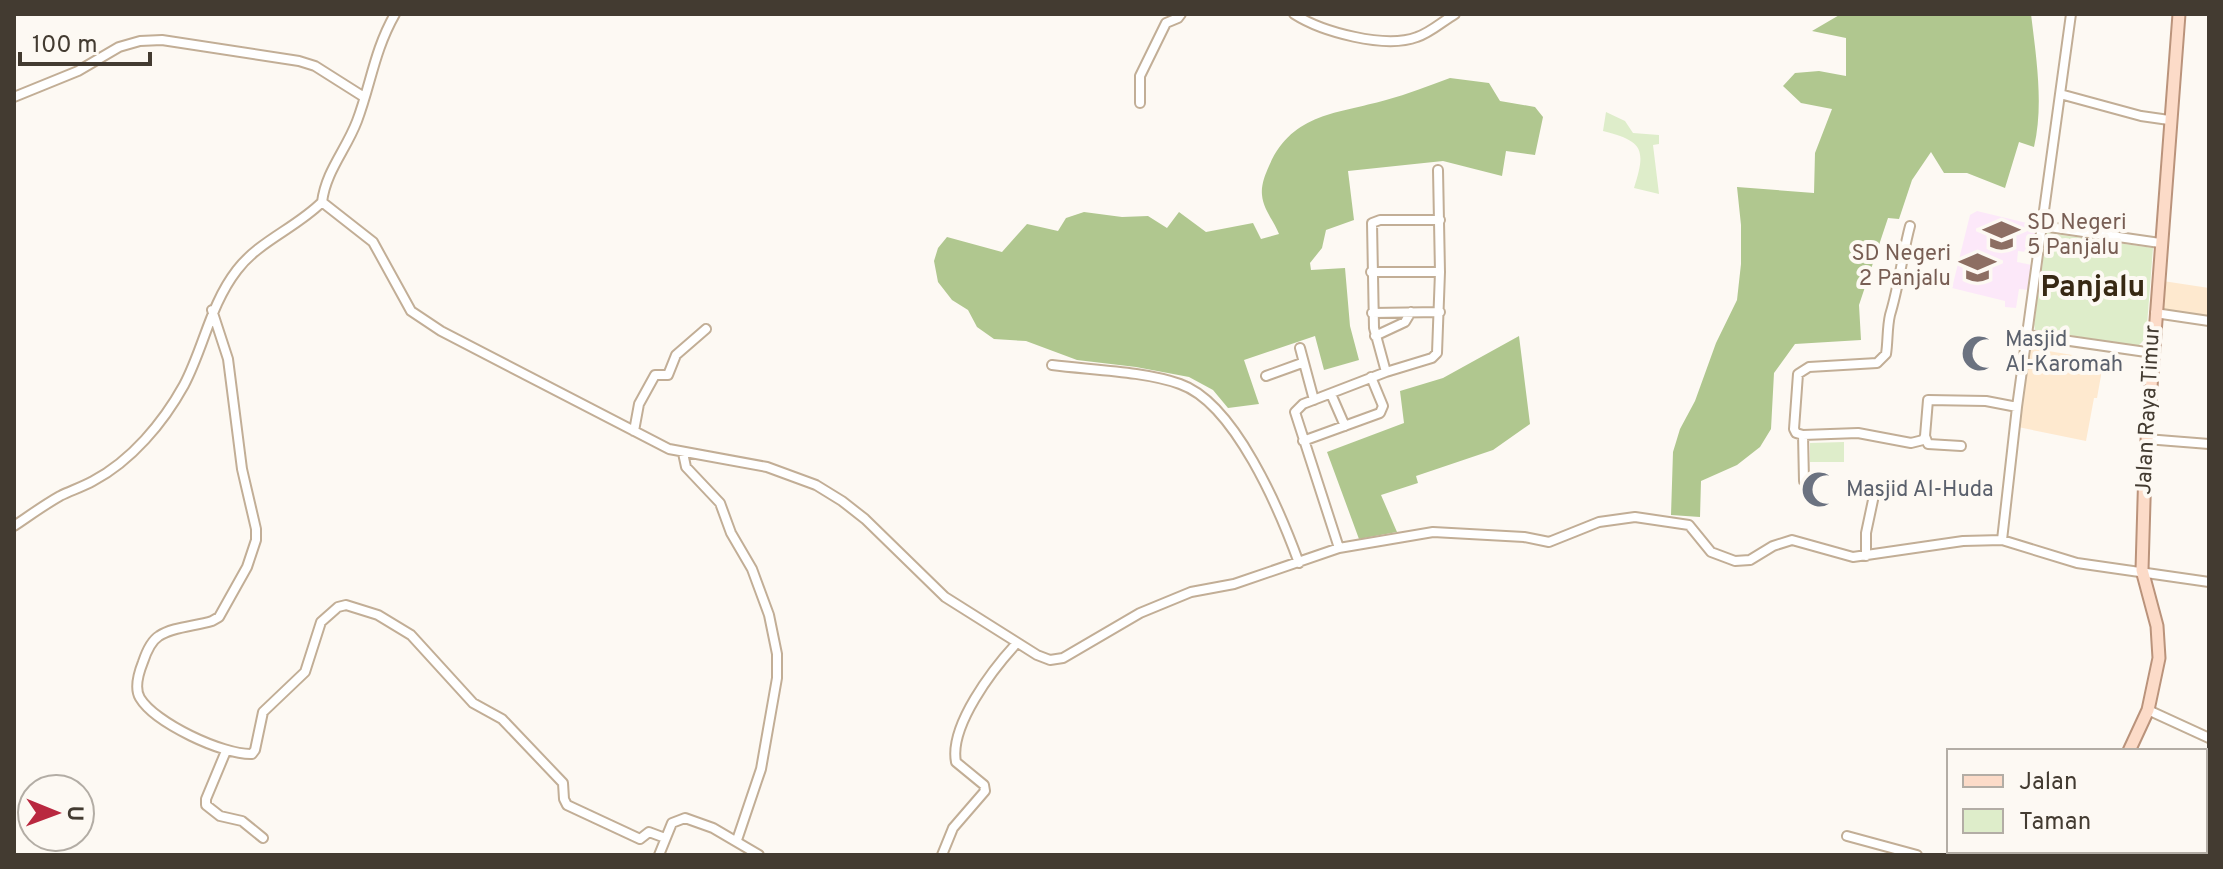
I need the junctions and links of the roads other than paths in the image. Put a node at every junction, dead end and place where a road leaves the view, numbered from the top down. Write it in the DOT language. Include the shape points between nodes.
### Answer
graph roads {
  1 [pos="395,14"];
  2 [pos="1181,14"];
  3 [pos="1294,14"];
  4 [pos="1455,14"];
  5 [pos="2071,14"];
  6 [pos="2179,14"];
  7 [pos="2060,94"];
  8 [pos="14,97"];
  9 [pos="364,97"];
  10 [pos="1140,103"];
  11 [pos="2169,120"];
  12 [pos="1438,170"];
  13 [pos="322,202"];
  14 [pos="1440,220"];
  15 [pos="1910,226"];
  16 [pos="2042,226"];
  17 [pos="2160,243"];
  18 [pos="1371,272"];
  19 [pos="1440,272"];
  20 [pos="212,310"];
  21 [pos="1411,312"];
  22 [pos="1440,312"];
  23 [pos="1372,313"];
  24 [pos="2155,313"];
  25 [pos="2209,321"];
  26 [pos="706,329"];
  27 [pos="2028,335"];
  28 [pos="1375,336"];
  29 [pos="1300,348"];
  30 [pos="2153,353"];
  31 [pos="1302,363"];
  32 [pos="1052,365"];
  33 [pos="1386,372"];
  34 [pos="1266,376"];
  35 [pos="1371,377"];
  36 [pos="1331,394"];
  37 [pos="1314,400"];
  38 [pos="2017,407"];
  39 [pos="1345,426"];
  40 [pos="634,431"];
  41 [pos="1803,435"];
  42 [pos="1925,436"];
  43 [pos="2146,439"];
  44 [pos="1303,441"];
  45 [pos="2209,444"];
  46 [pos="1961,446"];
  47 [pos="683,453"];
  48 [pos="1804,481"];
  49 [pos="1873,500"];
  50 [pos="14,526"];
  51 [pos="2002,540"];
  52 [pos="1339,548"];
  53 [pos="1866,556"];
  54 [pos="1299,563"];
  55 [pos="2142,570"];
  56 [pos="2209,582"];
  57 [pos="1016,644"];
  58 [pos="2148,710"];
  59 [pos="2209,738"];
  60 [pos="2130,749"];
  61 [pos="226,751"];
  62 [pos="1847,836"];
  63 [pos="263,838"];
  64 [pos="665,838"];
  65 [pos="737,840"];
  66 [pos="659,855"];
  67 [pos="759,855"];
  68 [pos="942,855"];
  69 [pos="1917,855"];
  1 -- 9 [label="street"];
  2 -- 10 [label="street" via="1166,23 1142,73"];
  3 -- 4 [label="street" via="1363,38 1403,40 1419,37"];
  5 -- 7 [label="street"];
  6 -- 11 [label="main road, Jalan Raya Timur"];
  7 -- 11 [label="street"];
  7 -- 16 [label="street"];
  8 -- 9 [label="street" via="78,71 119,47 162,40 299,61"];
  9 -- 13 [label="street"];
  11 -- 17 [label="main road, Jalan Raya Timur"];
  12 -- 14 [label="street"];
  13 -- 20 [label="street" via="243,263"];
  13 -- 40 [label="street" via="373,242 403,301 424,321"];
  14 -- 18 [label="street" via="1374,221"];
  14 -- 19 [label="street"];
  15 -- 41 [label="street" via="1886,354 1877,363 1801,370 1794,429"];
  16 -- 17 [label="street"];
  16 -- 27 [label="street"];
  17 -- 24 [label="main road, Jalan Raya Timur"];
  18 -- 19 [label="street"];
  18 -- 23 [label="street"];
  19 -- 22 [label="street"];
  20 -- 50 [label="street" via="196,362 161,422 121,462"];
  20 -- 61 [label="street" via="228,359 256,540 224,611 212,621 159,636 144,659 137,690 162,717"];
  21 -- 22 [label="street"];
  21 -- 23 [label="street"];
  21 -- 28 [label="street" via="1405,322"];
  22 -- 33 [label="street" via="1435,356"];
  23 -- 28 [label="street"];
  24 -- 25 [label="street"];
  24 -- 30 [label="main road, Jalan Raya Timur"];
  26 -- 40 [label="street" via="676,355 668,375 655,375 639,404"];
  27 -- 30 [label="street"];
  27 -- 38 [label="street"];
  28 -- 33 [label="street"];
  29 -- 31 [label="street"];
  30 -- 43 [label="main road, Jalan Raya Timur"];
  31 -- 34 [label="street"];
  31 -- 37 [label="street"];
  32 -- 54 [label="street" via="1170,381 1209,399 1277,506"];
  33 -- 35 [label="street"];
  35 -- 36 [label="street"];
  35 -- 39 [label="street" via="1383,410"];
  36 -- 37 [label="street"];
  36 -- 39 [label="street"];
  37 -- 44 [label="street" via="1295,412"];
  38 -- 42 [label="street" via="1931,399 1926,402"];
  38 -- 51 [label="street"];
  39 -- 44 [label="street"];
  40 -- 47 [label="street"];
  41 -- 42 [label="street" via="1858,433 1911,443"];
  41 -- 48 [label="street"];
  42 -- 46 [label="street" via="1929,445"];
  43 -- 45 [label="street"];
  43 -- 55 [label="main road, Jalan Raya Timur"];
  44 -- 52 [label="street"];
  47 -- 57 [label="street" via="767,467 816,485 865,519 945,597"];
  47 -- 65 [label="street" via="686,467 720,503 752,569 777,654 761,769"];
  49 -- 53 [label="street"];
  51 -- 53 [label="street"];
  51 -- 55 [label="street" via="2077,563"];
  52 -- 53 [label="street" via="1433,532 1549,542 1599,522 1635,517 1689,525 1711,552 1729,560 1750,560 1792,540 1847,557"];
  52 -- 54 [label="street"];
  54 -- 57 [label="street" via="1153,607 1063,658 1050,660"];
  55 -- 56 [label="street"];
  55 -- 58 [label="main road, Jalan Raya Timur" via="2160,643"];
  57 -- 68 [label="street" via="982,686 954,749 956,762 985,791 953,828"];
  58 -- 59 [label="street"];
  58 -- 60 [label="main road, Jalan Raya Timur"];
  61 -- 63 [label="street" via="206,805 220,816 242,821"];
  61 -- 64 [label="street" via="254,752 262,714 305,672 319,625 338,607 351,605 417,640 473,703 502,719 563,783 567,805 640,839 649,832"];
  62 -- 69 [label="street"];
  64 -- 65 [label="street" via="675,821 685,818"];
  64 -- 66 [label="street"];
  65 -- 67 [label="street"];
}
